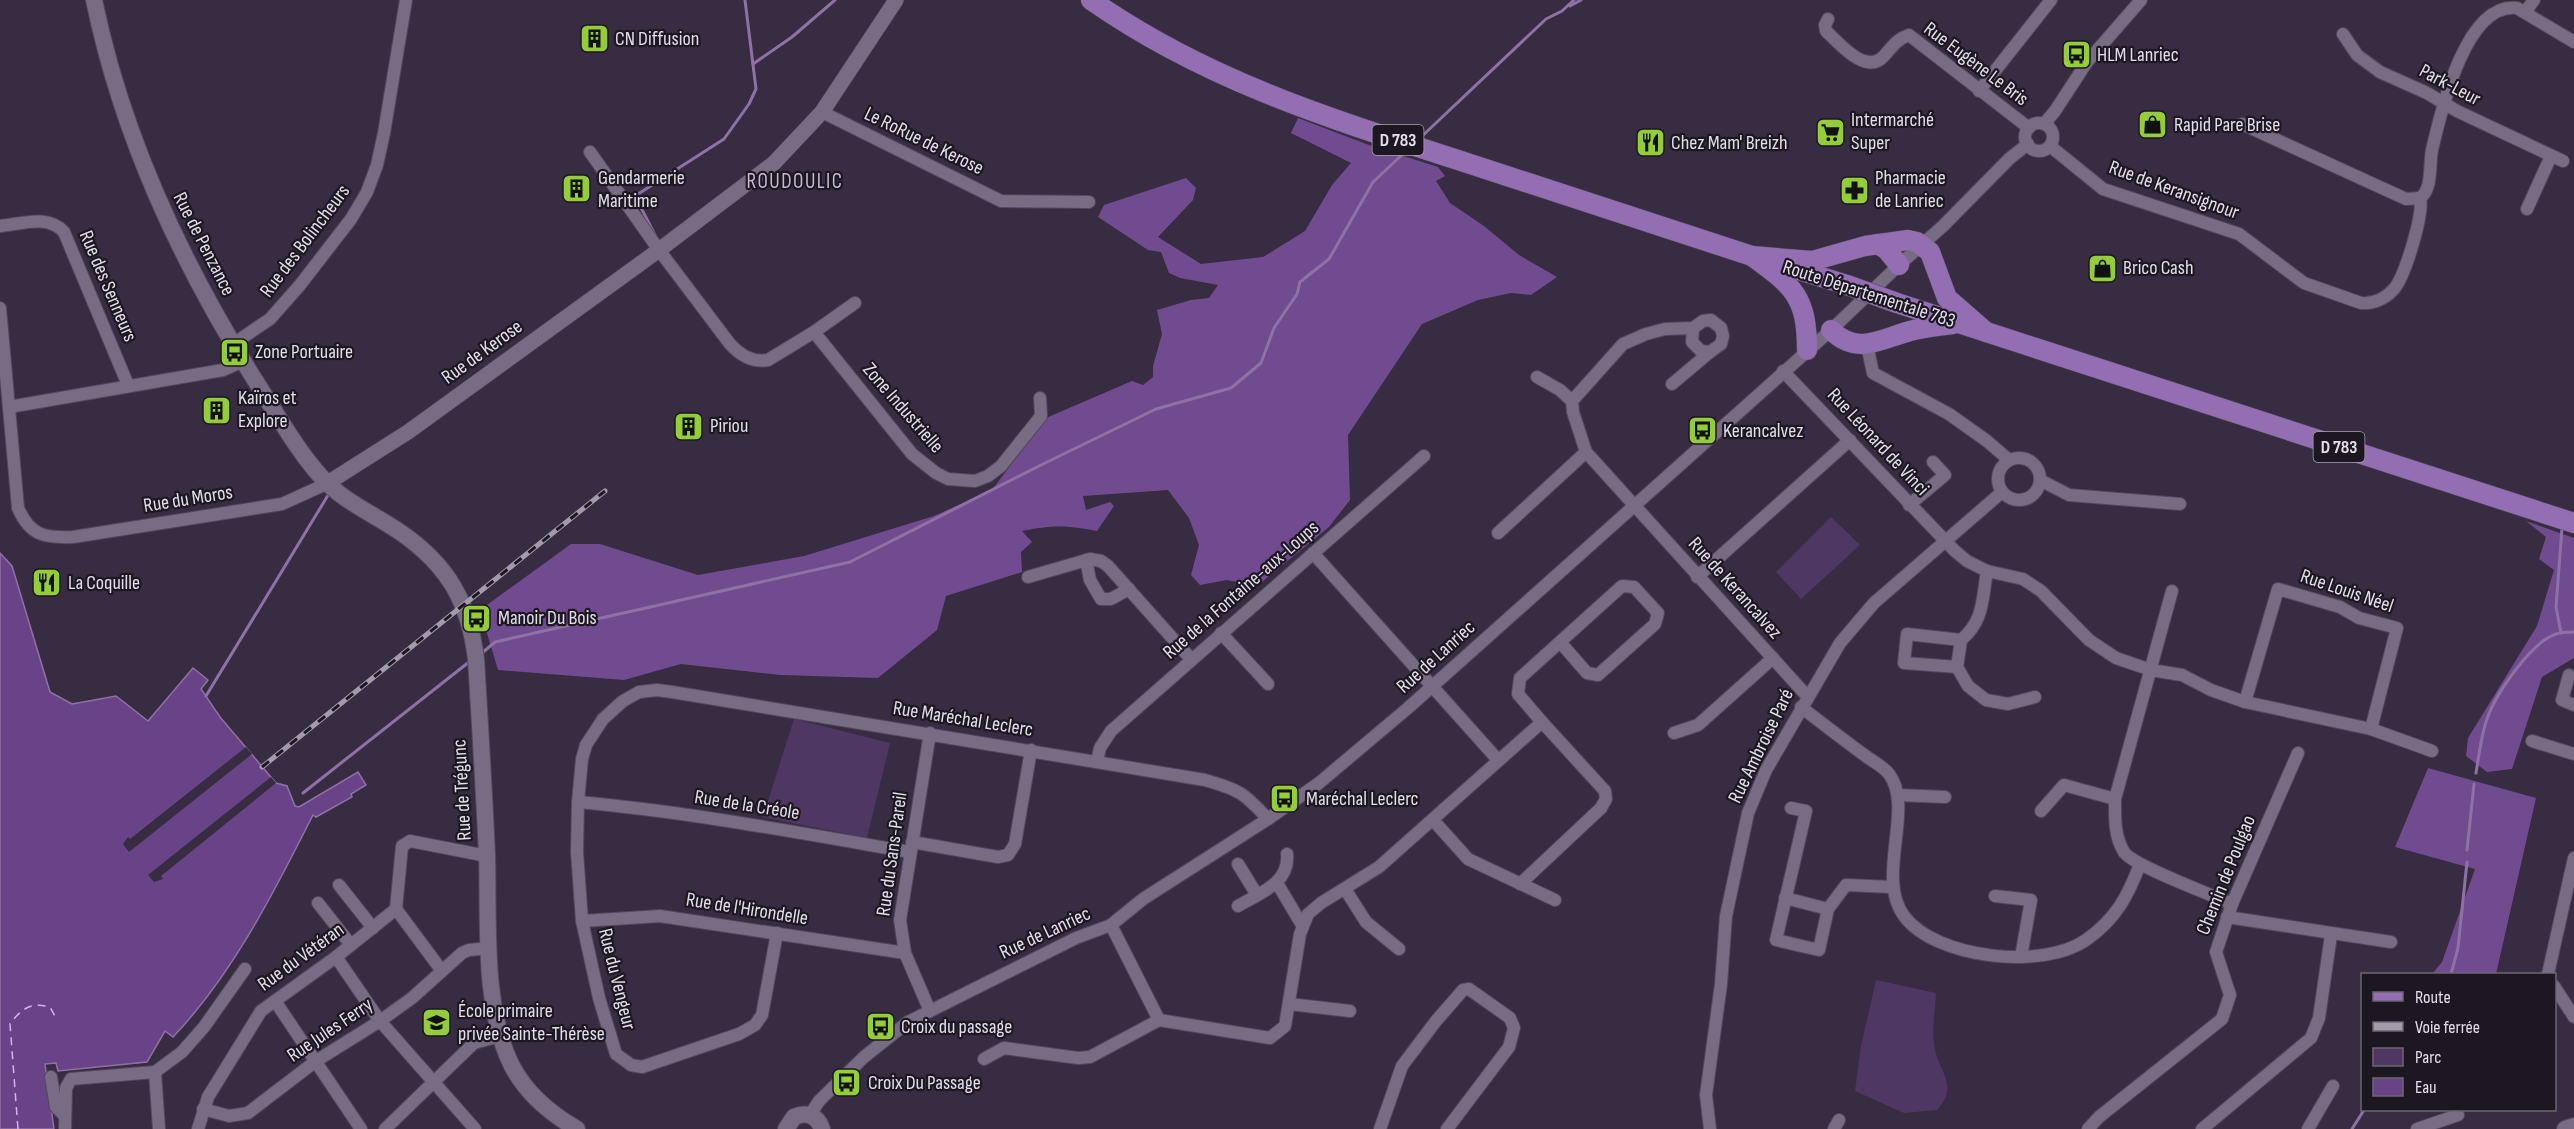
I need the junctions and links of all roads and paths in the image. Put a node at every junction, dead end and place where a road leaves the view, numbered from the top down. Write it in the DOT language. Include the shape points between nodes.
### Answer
graph roads {
  1 [pos="93,0"];
  2 [pos="406,0"];
  3 [pos="896,0"];
  4 [pos="1091,0"];
  5 [pos="2051,0"];
  6 [pos="2141,0"];
  7 [pos="2495,0"];
  8 [pos="2534,0"];
  9 [pos="2506,8"];
  10 [pos="2525,12"];
  11 [pos="1828,19"];
  12 [pos="2343,34"];
  13 [pos="2574,42"];
  14 [pos="1980,91"];
  15 [pos="2445,104"];
  16 [pos="822,112"];
  17 [pos="2044,124"];
  18 [pos="2242,124"];
  19 [pos="2029,128"];
  20 [pos="2028,144"];
  21 [pos="2050,146"];
  22 [pos="590,152"];
  23 [pos="2420,198"];
  24 [pos="1089,202"];
  25 [pos="2527,209"];
  26 [pos="0,226"];
  27 [pos="1878,244"];
  28 [pos="1922,245"];
  29 [pos="659,250"];
  30 [pos="1752,255"];
  31 [pos="1899,265"];
  32 [pos="855,303"];
  33 [pos="0,308"];
  34 [pos="1958,324"];
  35 [pos="1693,328"];
  36 [pos="1831,330"];
  37 [pos="1986,332"];
  38 [pos="814,333"];
  39 [pos="233,344"];
  40 [pos="1867,345"];
  41 [pos="1807,350"];
  42 [pos="1710,352"];
  43 [pos="243,361"];
  44 [pos="1783,371"];
  45 [pos="1537,377"];
  46 [pos="1672,384"];
  47 [pos="128,385"];
  48 [pos="1040,398"];
  49 [pos="1572,401"];
  50 [pos="9,407"];
  51 [pos="1850,440"];
  52 [pos="1586,452"];
  53 [pos="1424,456"];
  54 [pos="2009,460"];
  55 [pos="1933,462"];
  56 [pos="2040,480"];
  57 [pos="326,484"];
  58 [pos="2002,492"];
  59 [pos="2180,504"];
  60 [pos="1634,505"];
  61 [pos="1909,505"];
  62 [pos="2574,523"];
  63 [pos="1498,533"];
  64 [pos="1943,541"];
  65 [pos="1312,553"];
  66 [pos="1086,560"];
  67 [pos="1987,571"];
  68 [pos="1028,577"];
  69 [pos="1697,577"];
  70 [pos="1129,589"];
  71 [pos="2172,591"];
  72 [pos="1221,633"];
  73 [pos="1960,640"];
  74 [pos="1560,642"];
  75 [pos="1773,658"];
  76 [pos="1191,659"];
  77 [pos="1957,667"];
  78 [pos="2151,670"];
  79 [pos="2569,675"];
  80 [pos="1268,684"];
  81 [pos="1432,687"];
  82 [pos="639,692"];
  83 [pos="2035,697"];
  84 [pos="1804,702"];
  85 [pos="2245,702"];
  86 [pos="2574,705"];
  87 [pos="1542,722"];
  88 [pos="2371,729"];
  89 [pos="930,733"];
  90 [pos="1674,733"];
  91 [pos="2532,741"];
  92 [pos="1031,750"];
  93 [pos="2432,751"];
  94 [pos="2573,751"];
  95 [pos="2298,753"];
  96 [pos="1498,760"];
  97 [pos="1097,761"];
  98 [pos="1898,795"];
  99 [pos="1945,797"];
  100 [pos="2115,799"];
  101 [pos="578,802"];
  102 [pos="1791,808"];
  103 [pos="2041,811"];
  104 [pos="1269,819"];
  105 [pos="1433,820"];
  106 [pos="911,847"];
  107 [pos="487,856"];
  108 [pos="2574,858"];
  109 [pos="1287,859"];
  110 [pos="1238,864"];
  111 [pos="2140,864"];
  112 [pos="1277,883"];
  113 [pos="1520,884"];
  114 [pos="339,885"];
  115 [pos="1892,886"];
  116 [pos="1345,889"];
  117 [pos="1257,895"];
  118 [pos="1995,896"];
  119 [pos="1785,898"];
  120 [pos="1556,900"];
  121 [pos="318,903"];
  122 [pos="2232,904"];
  123 [pos="1238,906"];
  124 [pos="396,909"];
  125 [pos="1828,909"];
  126 [pos="2227,917"];
  127 [pos="582,921"];
  128 [pos="1111,925"];
  129 [pos="1302,925"];
  130 [pos="373,928"];
  131 [pos="777,933"];
  132 [pos="2331,935"];
  133 [pos="2391,942"];
  134 [pos="351,945"];
  135 [pos="490,948"];
  136 [pos="1399,949"];
  137 [pos="905,953"];
  138 [pos="336,957"];
  139 [pos="2021,957"];
  140 [pos="245,969"];
  141 [pos="442,971"];
  142 [pos="2548,973"];
  143 [pos="2556,989"];
  144 [pos="275,1001"];
  145 [pos="1289,1004"];
  146 [pos="930,1011"];
  147 [pos="1350,1011"];
  148 [pos="2574,1017"];
  149 [pos="1159,1020"];
  150 [pos="380,1021"];
  151 [pos="500,1036"];
  152 [pos="984,1059"];
  153 [pos="316,1060"];
  154 [pos="155,1072"];
  155 [pos="51,1077"];
  156 [pos="434,1082"];
  157 [pos="2333,1086"];
  158 [pos="203,1109"];
  159 [pos="64,1114"];
  160 [pos="810,1115"];
  161 [pos="2458,1115"];
  162 [pos="2574,1126"];
  163 [pos="65,1129"];
  164 [pos="159,1129"];
  165 [pos="198,1129"];
  166 [pos="361,1129"];
  167 [pos="384,1129"];
  168 [pos="475,1129"];
  169 [pos="577,1129"];
  170 [pos="786,1129"];
  171 [pos="822,1129"];
  172 [pos="1380,1129"];
  173 [pos="1447,1129"];
  174 [pos="1710,1129"];
  175 [pos="2088,1129"];
  176 [pos="2202,1129"];
  177 [pos="2308,1129"];
  178 [pos="2417,1129"];
  179 [pos="2565,1129"];
  1 -- 39 [label="main road, Rue de Penzance" via="122,110 154,193"];
  2 -- 39 [label="street, Rue des Bolincheurs" via="384,133 367,192 300,285 270,319"];
  3 -- 16 [label="street, Rue de Kerose"];
  4 -- 30 [label="main road, D 783" via="1192,61 1273,97"];
  5 -- 14 [label="street"];
  6 -- 17 [label="street" via="2087,62"];
  7 -- 9 [label="street"];
  8 -- 10 [label="street"];
  9 -- 10 [label="street"];
  9 -- 15 [label="street, Rue de Keransignour" via="2488,18 2464,46"];
  10 -- 13 [label="street"];
  11 -- 14 [label="street, Rue Eugène Le Bris" via="1826,32 1857,59 1869,63 1881,59 1896,42 1909,35"];
  12 -- 15 [label="street, Park-Leur" via="2368,65"];
  14 -- 19 [label="street, Rue Eugène Le Bris"];
  15 -- 23 [label="street, Rue de Keransignour" via="2432,149 2427,189"];
  15 -- 25 [label="street, Park-Leur" via="2557,158"];
  16 -- 24 [label="street, Le RoRue de Kerose" via="993,197 1009,202"];
  16 -- 29 [label="street, Rue de Kerose" via="774,163"];
  17 -- 19 [label="street"];
  17 -- 21 [label="street" via="2052,132"];
  18 -- 23 [label="street" via="2406,199"];
  19 -- 20 [label="street"];
  20 -- 21 [label="street" via="2037,151"];
  20 -- 28 [label="street, Rue de Lanriec"];
  21 -- 23 [label="street, Rue de Keransignour" via="2103,189 2239,234 2304,283 2361,303 2376,301 2396,286 2421,214"];
  22 -- 29 [label="street"];
  26 -- 47 [label="street, Rue des Senneurs" via="49,221 64,232"];
  27 -- 28 [label="main road, D 783" via="1908,240"];
  27 -- 30 [label="main road, D 783" via="1812,261"];
  27 -- 31 [label="main road"];
  28 -- 31 [label="street, Rue de Lanriec"];
  28 -- 37 [label="main road" via="1933,259 1947,298"];
  29 -- 38 [label="street" via="730,344 744,356 768,360"];
  29 -- 57 [label="street, Rue de Kerose" via="408,432"];
  30 -- 34 [label="main road, Route Départementale 783 / D 783, bridge"];
  30 -- 41 [label="main road" via="1784,279 1799,301 1805,312"];
  31 -- 36 [label="street, Rue de Lanriec"];
  32 -- 38 [label="street"];
  33 -- 50 [label="street"];
  34 -- 37 [label="main road, Route Départementale 783 / D 783"];
  34 -- 40 [label="main road, D 783" via="1910,331"];
  35 -- 42 [label="street" via="1695,347"];
  35 -- 42 [label="street" via="1706,320 1721,328 1721,344"];
  35 -- 49 [label="street" via="1655,332 1623,344"];
  36 -- 40 [label="main road"];
  36 -- 41 [label="street, Rue de Lanriec"];
  37 -- 62 [label="main road, D 783"];
  38 -- 48 [label="street, Zone Industrielle" via="912,454 948,479 975,481 1001,466 1041,416"];
  39 -- 43 [label="main road, Rue de Penzance"];
  40 -- 54 [label="street" via="1873,374 1948,414"];
  41 -- 44 [label="street, Rue de Lanriec"];
  42 -- 46 [label="street"];
  43 -- 47 [label="street" via="223,370"];
  43 -- 57 [label="main road, Rue de Penzance"];
  44 -- 51 [label="street, Rue Léonard de Vinci"];
  44 -- 60 [label="street, Rue de Lanriec"];
  45 -- 49 [label="street"];
  47 -- 50 [label="street"];
  49 -- 52 [label="street"];
  50 -- 57 [label="street, Rue du Moros" via="18,508 30,528 52,538 282,504"];
  51 -- 61 [label="street, Rue Léonard de Vinci"];
  51 -- 69 [label="street"];
  52 -- 60 [label="street, Rue de Kerancalvez"];
  52 -- 63 [label="street"];
  53 -- 65 [label="street, Rue de la Fontaine-aux-Loups"];
  54 -- 56 [label="street" via="2021,458 2031,462 2038,469"];
  54 -- 58 [label="street" via="1997,475"];
  55 -- 61 [label="street" via="1945,475"];
  56 -- 58 [label="street" via="2037,490 2026,500 2013,500"];
  56 -- 59 [label="street" via="2069,495"];
  57 -- 107 [label="main road, Rue de Trégunc" via="425,553 450,580 469,616 477,659"];
  58 -- 64 [label="street, Rue Ambroise Paré"];
  60 -- 69 [label="street, Rue de Kerancalvez"];
  60 -- 81 [label="street, Rue de Lanriec"];
  61 -- 64 [label="street, Rue Léonard de Vinci"];
  64 -- 67 [label="street" via="1967,561"];
  64 -- 84 [label="street, Rue Ambroise Paré" via="1874,603 1840,642"];
  65 -- 72 [label="street, Rue de la Fontaine-aux-Loups"];
  65 -- 81 [label="street"];
  66 -- 68 [label="street"];
  66 -- 70 [label="street" via="1101,561"];
  66 -- 70 [label="street" via="1090,580 1101,599 1112,599"];
  67 -- 73 [label="street" via="1980,614 1974,629"];
  67 -- 78 [label="street" via="2023,579 2041,591 2089,640 2116,658"];
  69 -- 75 [label="street, Rue de Kerancalvez"];
  70 -- 76 [label="street"];
  71 -- 78 [label="street"];
  72 -- 76 [label="street, Rue de la Fontaine-aux-Loups"];
  72 -- 80 [label="street"];
  73 -- 77 [label="street"];
  73 -- 77 [label="street" via="1907,634 1904,663"];
  74 -- 74 [label="street" via="1587,673 1598,675 1655,624 1658,613 1634,587 1622,586"];
  74 -- 87 [label="street" via="1520,678 1517,686 1518,694"];
  75 -- 84 [label="street, Rue de Kerancalvez"];
  75 -- 90 [label="street" via="1698,725"];
  76 -- 97 [label="street, Rue de la Fontaine-aux-Loups" via="1111,730"];
  77 -- 83 [label="street" via="1968,686 1986,700 2008,704"];
  78 -- 85 [label="street" via="2182,675"];
  78 -- 100 [label="street"];
  79 -- 86 [label="street" via="2562,700"];
  81 -- 96 [label="street"];
  81 -- 104 [label="street, Rue de Lanriec"];
  82 -- 89 [label="street, Rue Maréchal Leclerc" via="672,692"];
  82 -- 101 [label="street, Rue du Vengeur" via="615,707 593,732 582,759"];
  84 -- 98 [label="street, Rue de Kerancalvez" via="1889,774"];
  84 -- 174 [label="street, Rue Ambroise Paré" via="1766,770 1745,825 1726,916 1722,984 1706,1095"];
  85 -- 88 [label="street"];
  85 -- 88 [label="street, Rue Louis Néel" via="2278,589 2397,628"];
  87 -- 96 [label="street"];
  87 -- 113 [label="street" via="1605,791 1606,799"];
  88 -- 93 [label="street"];
  89 -- 92 [label="street, Rue Maréchal Leclerc"];
  89 -- 106 [label="street, Rue du Sans-Pareil"];
  91 -- 94 [label="street"];
  92 -- 97 [label="street, Rue Maréchal Leclerc"];
  92 -- 106 [label="street, Rue de la Créole" via="1015,844 1008,855 998,858"];
  95 -- 122 [label="street, Chemin de Poulgao"];
  96 -- 105 [label="street"];
  97 -- 104 [label="street, Rue Maréchal Leclerc" via="1234,788"];
  98 -- 99 [label="street"];
  98 -- 115 [label="street"];
  100 -- 103 [label="street" via="2064,785"];
  100 -- 111 [label="street" via="2115,829 2125,854"];
  101 -- 106 [label="street, Rue de la Créole"];
  101 -- 127 [label="street, Rue du Vengeur"];
  102 -- 119 [label="street" via="1806,811"];
  104 -- 128 [label="street, Rue de Lanriec" via="1143,899"];
  105 -- 113 [label="street" via="1468,860"];
  105 -- 116 [label="street" via="1379,867"];
  106 -- 137 [label="street, Rue du Sans-Pareil" via="900,920"];
  107 -- 124 [label="street" via="410,841 402,846"];
  107 -- 135 [label="main road, Rue de Trégunc"];
  108 -- 142 [label="street"];
  109 -- 112 [label="street"];
  110 -- 117 [label="street"];
  111 -- 122 [label="street"];
  111 -- 139 [label="street" via="2126,900 2085,941 2057,953"];
  112 -- 117 [label="street"];
  112 -- 129 [label="street"];
  113 -- 120 [label="street"];
  114 -- 130 [label="street"];
  115 -- 125 [label="street" via="1846,885"];
  115 -- 139 [label="street" via="1903,915 1924,935 1960,950"];
  116 -- 129 [label="street" via="1308,914"];
  116 -- 136 [label="street" via="1366,922"];
  117 -- 123 [label="street"];
  118 -- 139 [label="street" via="2031,900"];
  119 -- 125 [label="street"];
  119 -- 125 [label="street" via="1776,940 1819,950"];
  121 -- 134 [label="street"];
  122 -- 126 [label="street, Chemin de Poulgao"];
  124 -- 130 [label="street, Rue du Vétéran"];
  124 -- 141 [label="street"];
  126 -- 132 [label="street"];
  126 -- 175 [label="street, Chemin de Poulgao" via="2216,952 2230,995 2222,1019"];
  127 -- 131 [label="street, Rue de l'Hirondelle" via="660,916"];
  127 -- 131 [label="street, Rue du Vengeur" via="598,998 616,1054 631,1065 642,1067 755,1025 762,1015"];
  128 -- 146 [label="street, Rue de Lanriec" via="1076,938"];
  128 -- 149 [label="street"];
  129 -- 145 [label="street"];
  130 -- 134 [label="street, Rue du Vétéran"];
  131 -- 137 [label="street, Rue de l'Hirondelle"];
  132 -- 133 [label="street"];
  132 -- 176 [label="street" via="2319,1018 2311,1038"];
  134 -- 138 [label="street, Rue du Vétéran"];
  135 -- 141 [label="street, Rue Jules Ferry" via="469,950"];
  135 -- 151 [label="main road, Rue de Trégunc"];
  137 -- 146 [label="street, Rue du Sans-Pareil"];
  138 -- 144 [label="street, Rue du Vétéran"];
  138 -- 150 [label="street"];
  140 -- 154 [label="street" via="182,1052"];
  141 -- 150 [label="street, Rue Jules Ferry"];
  143 -- 148 [label="street"];
  144 -- 153 [label="street"];
  144 -- 158 [label="street, Rue du Vétéran" via="261,1011"];
  145 -- 147 [label="street"];
  145 -- 149 [label="street" via="1285,1026 1270,1038"];
  146 -- 160 [label="street, Rue de Lanriec" via="908,1022 864,1057 823,1096"];
  149 -- 152 [label="street" via="1090,1057 1004,1048"];
  150 -- 153 [label="street, Rue Jules Ferry"];
  150 -- 156 [label="street"];
  151 -- 156 [label="street" via="474,1043"];
  151 -- 169 [label="main road, Rue de Trégunc" via="524,1084 551,1112"];
  153 -- 158 [label="street, Rue Jules Ferry" via="248,1113 229,1116"];
  153 -- 166 [label="street"];
  154 -- 159 [label="street" via="71,1079 66,1088"];
  154 -- 164 [label="street"];
  155 -- 159 [label="street" via="56,1107"];
  156 -- 167 [label="street"];
  156 -- 168 [label="street"];
  157 -- 177 [label="street"];
  158 -- 165 [label="street"];
  159 -- 163 [label="street"];
  160 -- 170 [label="main road" via="794,1117"];
  160 -- 171 [label="main road"];
  161 -- 178 [label="street"];
  162 -- 179 [label="main road"];
  172 -- 173 [label="street" via="1402,1066 1436,1021 1463,990 1469,989 1510,1018 1514,1028 1509,1047"];
}
